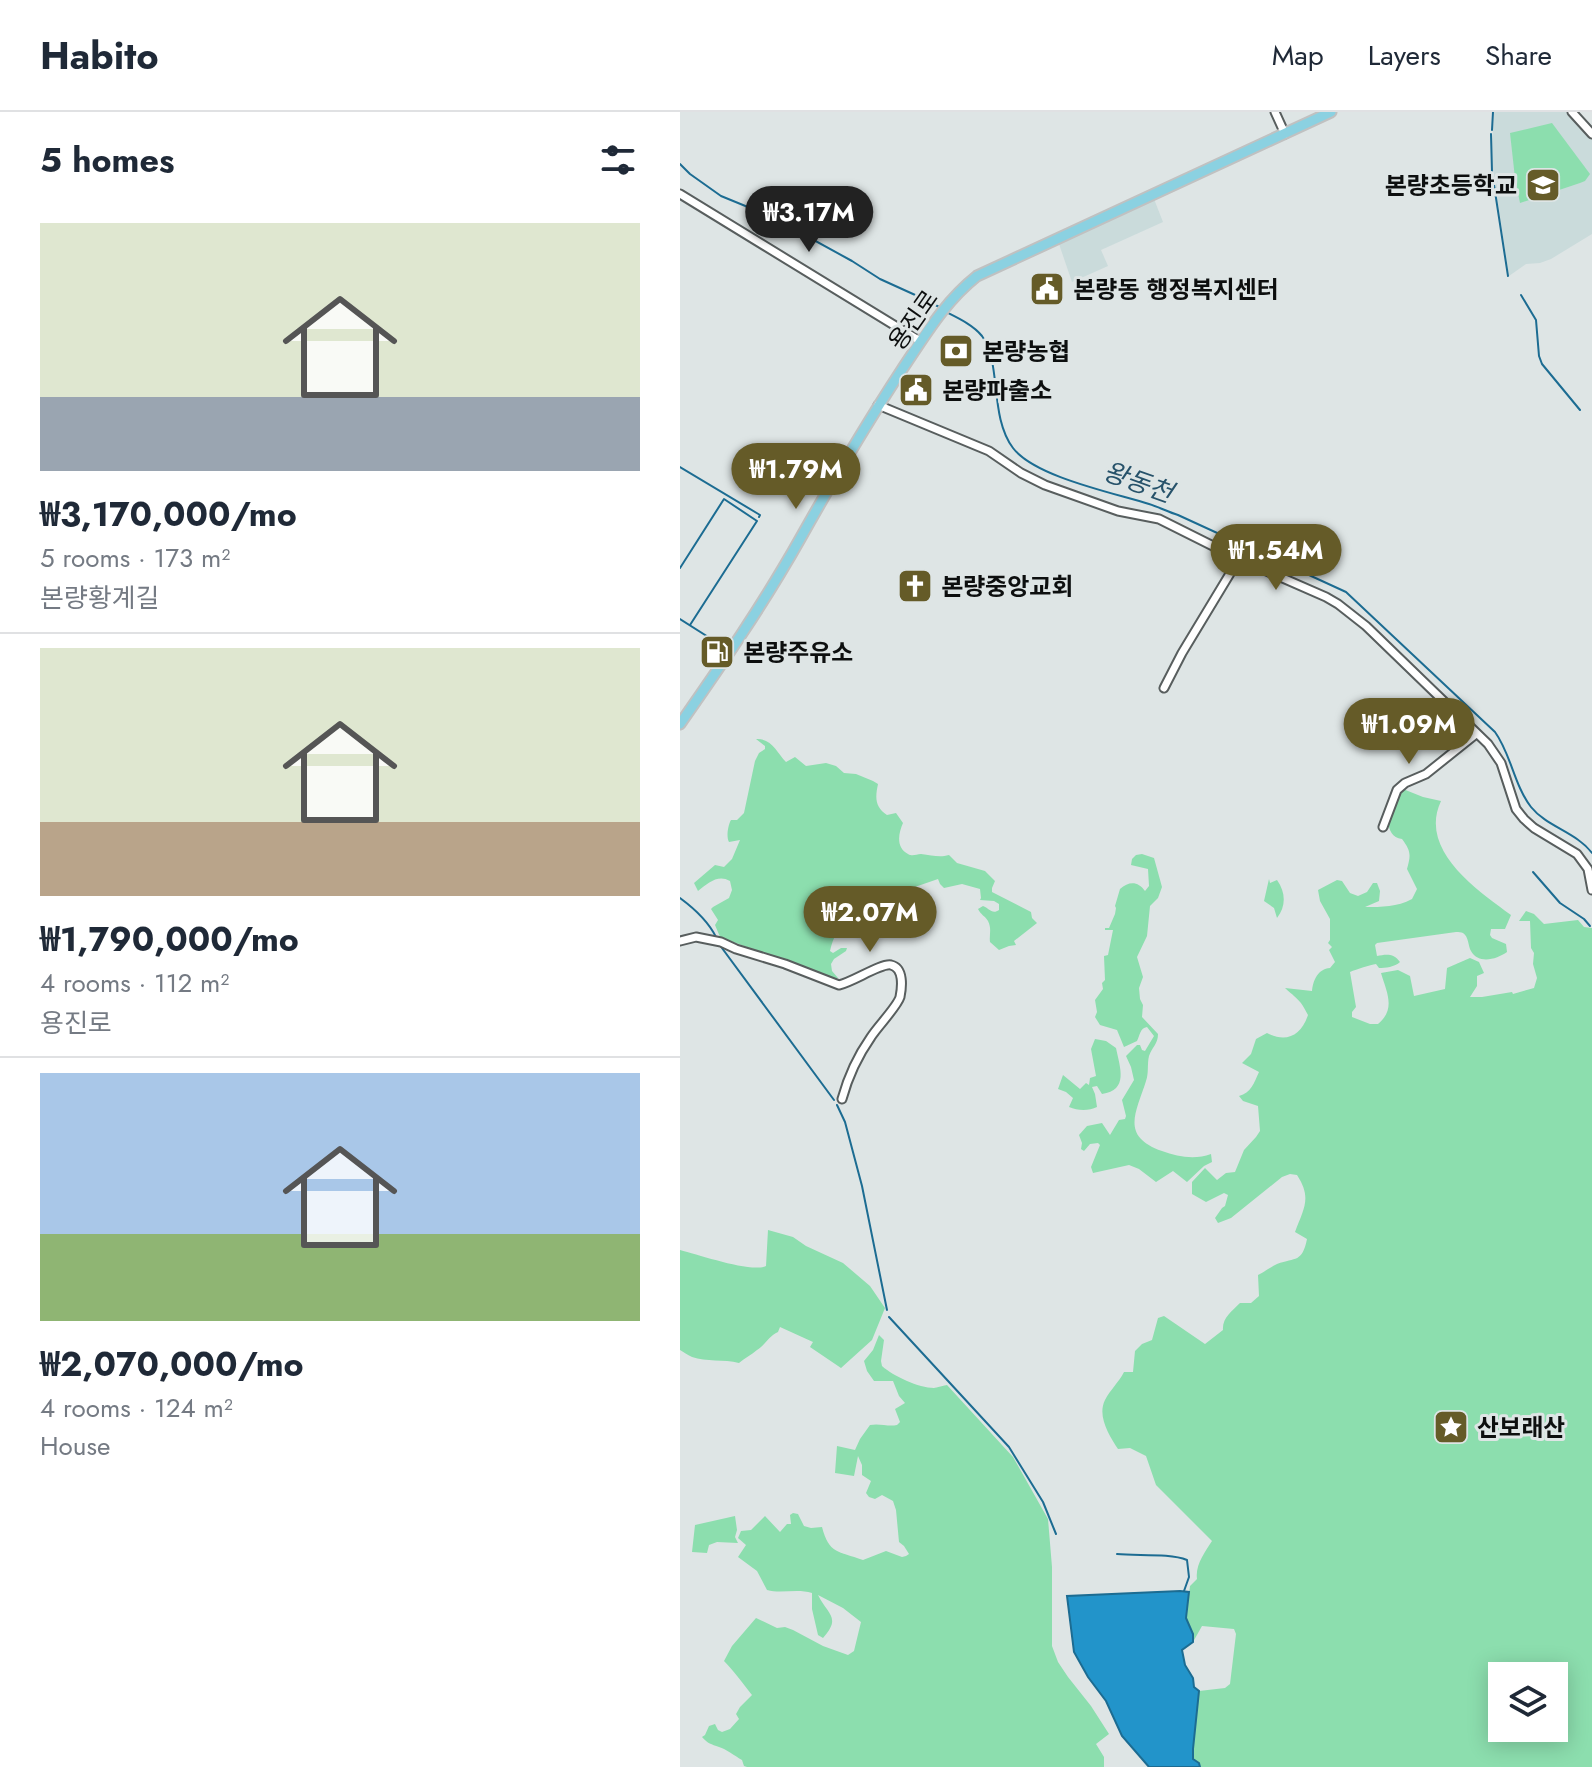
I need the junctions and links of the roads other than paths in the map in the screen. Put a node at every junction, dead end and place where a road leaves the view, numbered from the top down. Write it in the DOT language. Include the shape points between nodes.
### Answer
graph roads {
  1 [pos="1275,112"];
  2 [pos="1331,112"];
  3 [pos="1572,112"];
  4 [pos="1285,134"];
  5 [pos="1592,134"];
  6 [pos="680,194"];
  7 [pos="920,341"];
  8 [pos="878,405"];
  9 [pos="1240,557"];
  10 [pos="1164,688"];
  11 [pos="680,724"];
  12 [pos="1476,734"];
  13 [pos="1383,827"];
  14 [pos="1592,890"];
  15 [pos="680,941"];
  16 [pos="842,1099"];
  1 -- 4 [label="street"];
  2 -- 4 [label="main road, 용진로"];
  3 -- 5 [label="street"];
  4 -- 7 [label="main road, 용진로" via="977,276 945,306"];
  6 -- 7 [label="street"];
  7 -- 8 [label="main road, 용진로"];
  8 -- 9 [label="street" via="989,451 1045,485 1118,511 1159,519"];
  8 -- 11 [label="main road, 용진로"];
  9 -- 10 [label="street"];
  9 -- 12 [label="street" via="1338,604"];
  12 -- 13 [label="street" via="1397,790"];
  12 -- 14 [label="street" via="1501,763 1512,801 1524,819 1577,854 1588,869"];
  15 -- 16 [label="street" via="696,937 721,942 839,985 883,965 898,968 900,998 857,1060"];
}
